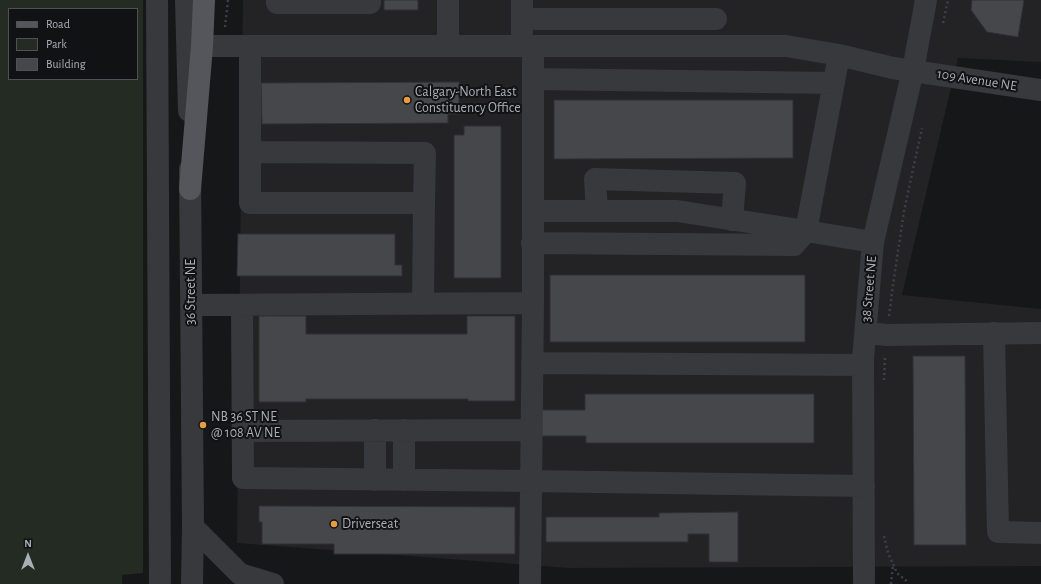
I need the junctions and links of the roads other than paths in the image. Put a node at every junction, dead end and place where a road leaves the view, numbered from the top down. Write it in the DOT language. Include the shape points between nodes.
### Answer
graph roads {
  1 [pos="157,0"];
  2 [pos="186,0"];
  3 [pos="204,0"];
  4 [pos="277,0"];
  5 [pos="370,0"];
  6 [pos="448,0"];
  7 [pos="926,0"];
  8 [pos="323,2"];
  9 [pos="522,9"];
  10 [pos="716,9"];
  11 [pos="616,18"];
  12 [pos="202,46"];
  13 [pos="250,46"];
  14 [pos="448,46"];
  15 [pos="528,46"];
  16 [pos="616,46"];
  17 [pos="716,46"];
  18 [pos="839,55"];
  19 [pos="913,70"];
  20 [pos="533,79"];
  21 [pos="834,83"];
  22 [pos="1041,90"];
  23 [pos="250,152"];
  24 [pos="190,189"];
  25 [pos="424,203"];
  26 [pos="533,211"];
  27 [pos="597,212"];
  28 [pos="708,216"];
  29 [pos="732,220"];
  30 [pos="806,231"];
  31 [pos="873,242"];
  32 [pos="532,243"];
  33 [pos="708,244"];
  34 [pos="533,303"];
  35 [pos="423,304"];
  36 [pos="191,305"];
  37 [pos="242,305"];
  38 [pos="866,333"];
  39 [pos="1041,333"];
  40 [pos="994,334"];
  41 [pos="532,363"];
  42 [pos="863,365"];
  43 [pos="242,430"];
  44 [pos="375,430"];
  45 [pos="404,430"];
  46 [pos="532,430"];
  47 [pos="375,480"];
  48 [pos="404,480"];
  49 [pos="531,481"];
  50 [pos="864,486"];
  51 [pos="193,527"];
  52 [pos="1041,533"];
  53 [pos="160,584"];
  54 [pos="192,584"];
  55 [pos="273,584"];
  56 [pos="530,584"];
  57 [pos="864,584"];
  1 -- 53 [label="street"];
  2 -- 24 [label="street, 36 Street NE"];
  3 -- 12 [label="main road"];
  4 -- 8 [label="street" via="277,3"];
  5 -- 8 [label="street" via="370,3"];
  6 -- 14 [label="street"];
  7 -- 19 [label="street, 38 Street NE"];
  9 -- 11 [label="street"];
  9 -- 15 [label="street"];
  10 -- 11 [label="street"];
  10 -- 17 [label="street"];
  11 -- 16 [label="street"];
  12 -- 13 [label="street, 109 Avenue NE"];
  12 -- 24 [label="main road"];
  13 -- 14 [label="street, 109 Avenue NE"];
  13 -- 23 [label="street"];
  14 -- 15 [label="street, 109 Avenue NE"];
  15 -- 16 [label="street, 109 Avenue NE"];
  15 -- 20 [label="street"];
  16 -- 17 [label="street, 109 Avenue NE"];
  17 -- 18 [label="street, 109 Avenue NE" via="786,46"];
  18 -- 19 [label="street, 109 Avenue NE" via="893,68"];
  18 -- 21 [label="street"];
  19 -- 22 [label="street, 109 Avenue NE"];
  19 -- 31 [label="street, 38 Street NE"];
  20 -- 21 [label="street"];
  20 -- 26 [label="street"];
  21 -- 30 [label="street"];
  23 -- 25 [label="street" via="250,203"];
  23 -- 25 [label="street" via="425,153"];
  24 -- 36 [label="street, 36 Street NE"];
  25 -- 35 [label="street"];
  26 -- 27 [label="street"];
  26 -- 32 [label="street"];
  27 -- 28 [label="street" via="677,212"];
  27 -- 29 [label="street" via="596,179 734,183"];
  28 -- 29 [label="street"];
  28 -- 33 [label="street"];
  29 -- 30 [label="street"];
  30 -- 31 [label="street"];
  30 -- 33 [label="street" via="794,245"];
  31 -- 38 [label="street, 38 Street NE"];
  32 -- 33 [label="street"];
  32 -- 34 [label="street"];
  34 -- 35 [label="street"];
  34 -- 41 [label="street"];
  35 -- 37 [label="street"];
  36 -- 37 [label="street"];
  36 -- 51 [label="street, 36 Street NE"];
  37 -- 43 [label="street"];
  38 -- 40 [label="street"];
  38 -- 42 [label="street, 38 Street NE"];
  39 -- 40 [label="street"];
  40 -- 52 [label="street" via="998,532"];
  41 -- 42 [label="street"];
  41 -- 46 [label="street"];
  42 -- 50 [label="street, 38 Street NE"];
  43 -- 44 [label="street"];
  43 -- 47 [label="street" via="242,478"];
  44 -- 45 [label="street"];
  44 -- 47 [label="street"];
  45 -- 46 [label="street"];
  45 -- 48 [label="street"];
  46 -- 49 [label="street"];
  47 -- 48 [label="street"];
  48 -- 49 [label="street"];
  49 -- 50 [label="street"];
  49 -- 56 [label="street"];
  50 -- 57 [label="street, 38 Street NE"];
  51 -- 54 [label="street, 36 Street NE"];
  51 -- 55 [label="street" via="240,574"];
}
